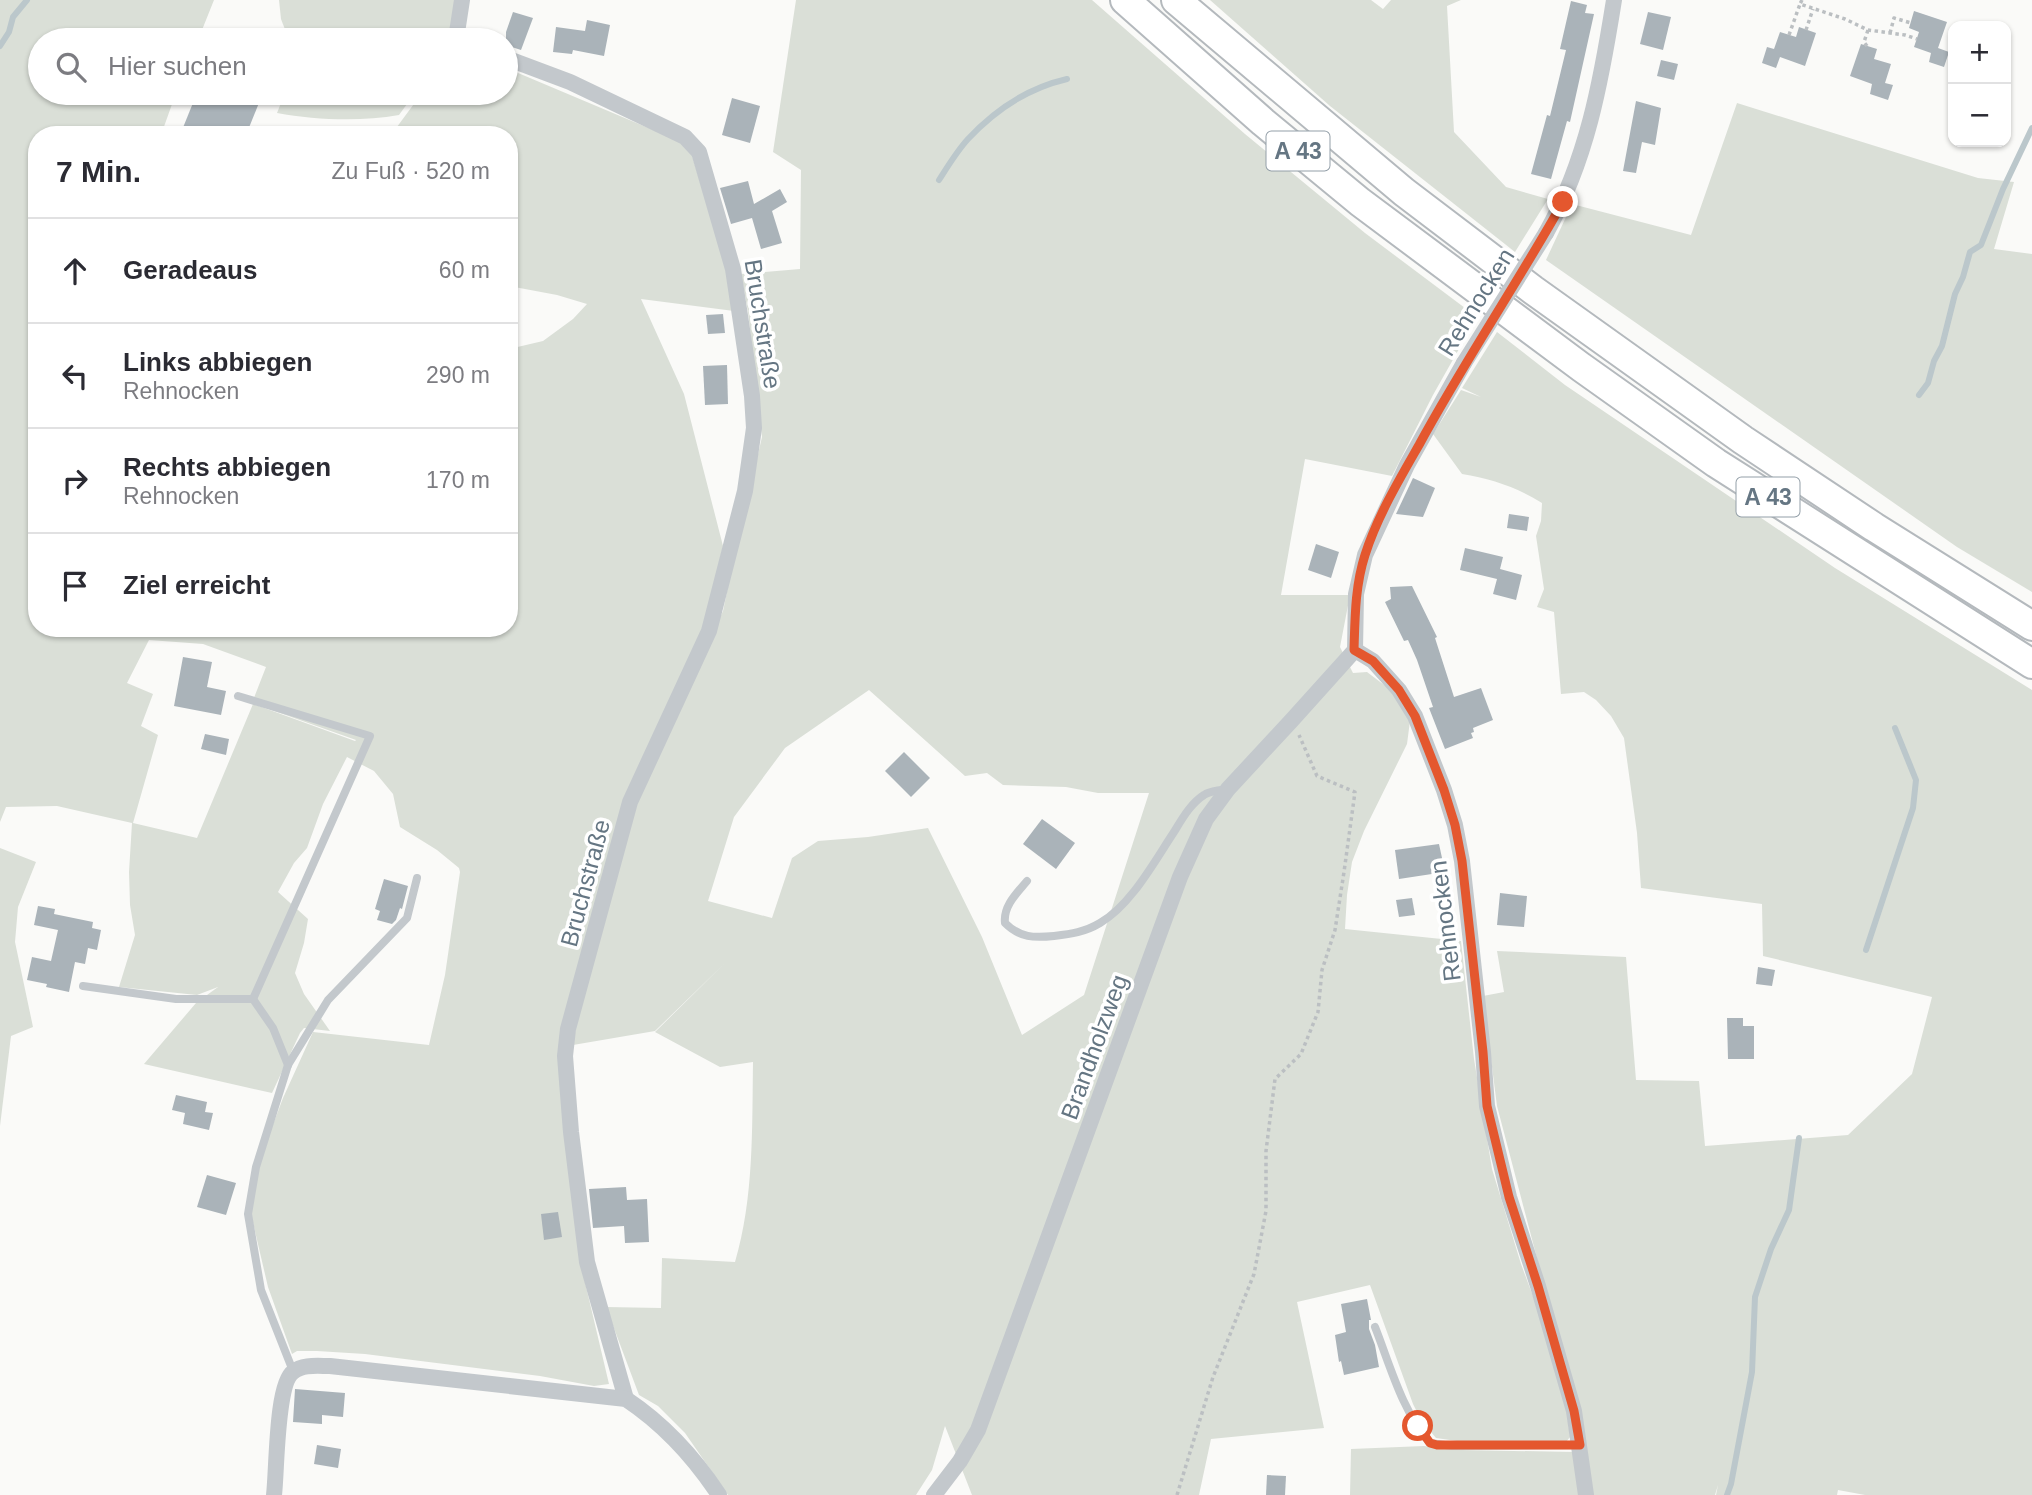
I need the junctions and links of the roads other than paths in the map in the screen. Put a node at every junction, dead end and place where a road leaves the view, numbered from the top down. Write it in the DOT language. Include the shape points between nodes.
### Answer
graph roads {
  1 [pos="462,0"];
  2 [pos="1125,0"];
  3 [pos="1176,0"];
  4 [pos="1614,0"];
  5 [pos="458,28"];
  6 [pos="518,62"];
  7 [pos="2032,626"];
  8 [pos="1354,650"];
  9 [pos="2032,664"];
  10 [pos="238,696"];
  11 [pos="1228,789"];
  12 [pos="417,878"];
  13 [pos="1027,881"];
  14 [pos="83,986"];
  15 [pos="253,999"];
  16 [pos="288,1065"];
  17 [pos="1375,1327"];
  18 [pos="293,1371"];
  19 [pos="626,1399"];
  20 [pos="1580,1445"];
  21 [pos="274,1495"];
  22 [pos="719,1495"];
  23 [pos="934,1495"];
  24 [pos="1586,1495"];
  1 -- 5 [label="street"];
  2 -- 9 [label="highway, A 43" via="1360,202 1581,367 1716,463"];
  3 -- 7 [label="highway, A 43" via="1404,192 1533,290 1754,447"];
  4 -- 8 [label="street, Rehnocken, bridge" via="1586,136 1563,202 1407,465 1365,555 1356,594"];
  6 -- 19 [label="street, Bruchstraße" via="685,137 699,152 733,269 752,396 754,428 745,491 709,631 631,802 568,1029 565,1056 571,1132 587,1262"];
  8 -- 11 [label="street, Brandholzweg"];
  8 -- 20 [label="street, Rehnocken" via="1373,661 1415,716 1455,825 1487,1106"];
  10 -- 15 [label="lane" via="370,736"];
  11 -- 13 [label="lane" via="1198,800 1117,911 1094,927 1038,938 1017,934 1004,916"];
  11 -- 23 [label="street, Brandholzweg" via="1206,819 1180,877 978,1430"];
  12 -- 16 [label="lane" via="407,918 328,1000"];
  14 -- 15 [label="lane" via="176,999"];
  15 -- 16 [label="lane" via="273,1028"];
  16 -- 18 [label="lane" via="256,1167 248,1214 261,1290"];
  17 -- 20 [label="lane" via="1403,1398 1430,1443"];
  18 -- 19 [label="street" via="308,1365 330,1366"];
  18 -- 21 [label="street" via="285,1381 280,1408"];
  19 -- 22 [label="street" via="681,1444"];
  20 -- 24 [label="street, Rehnocken"];
}
